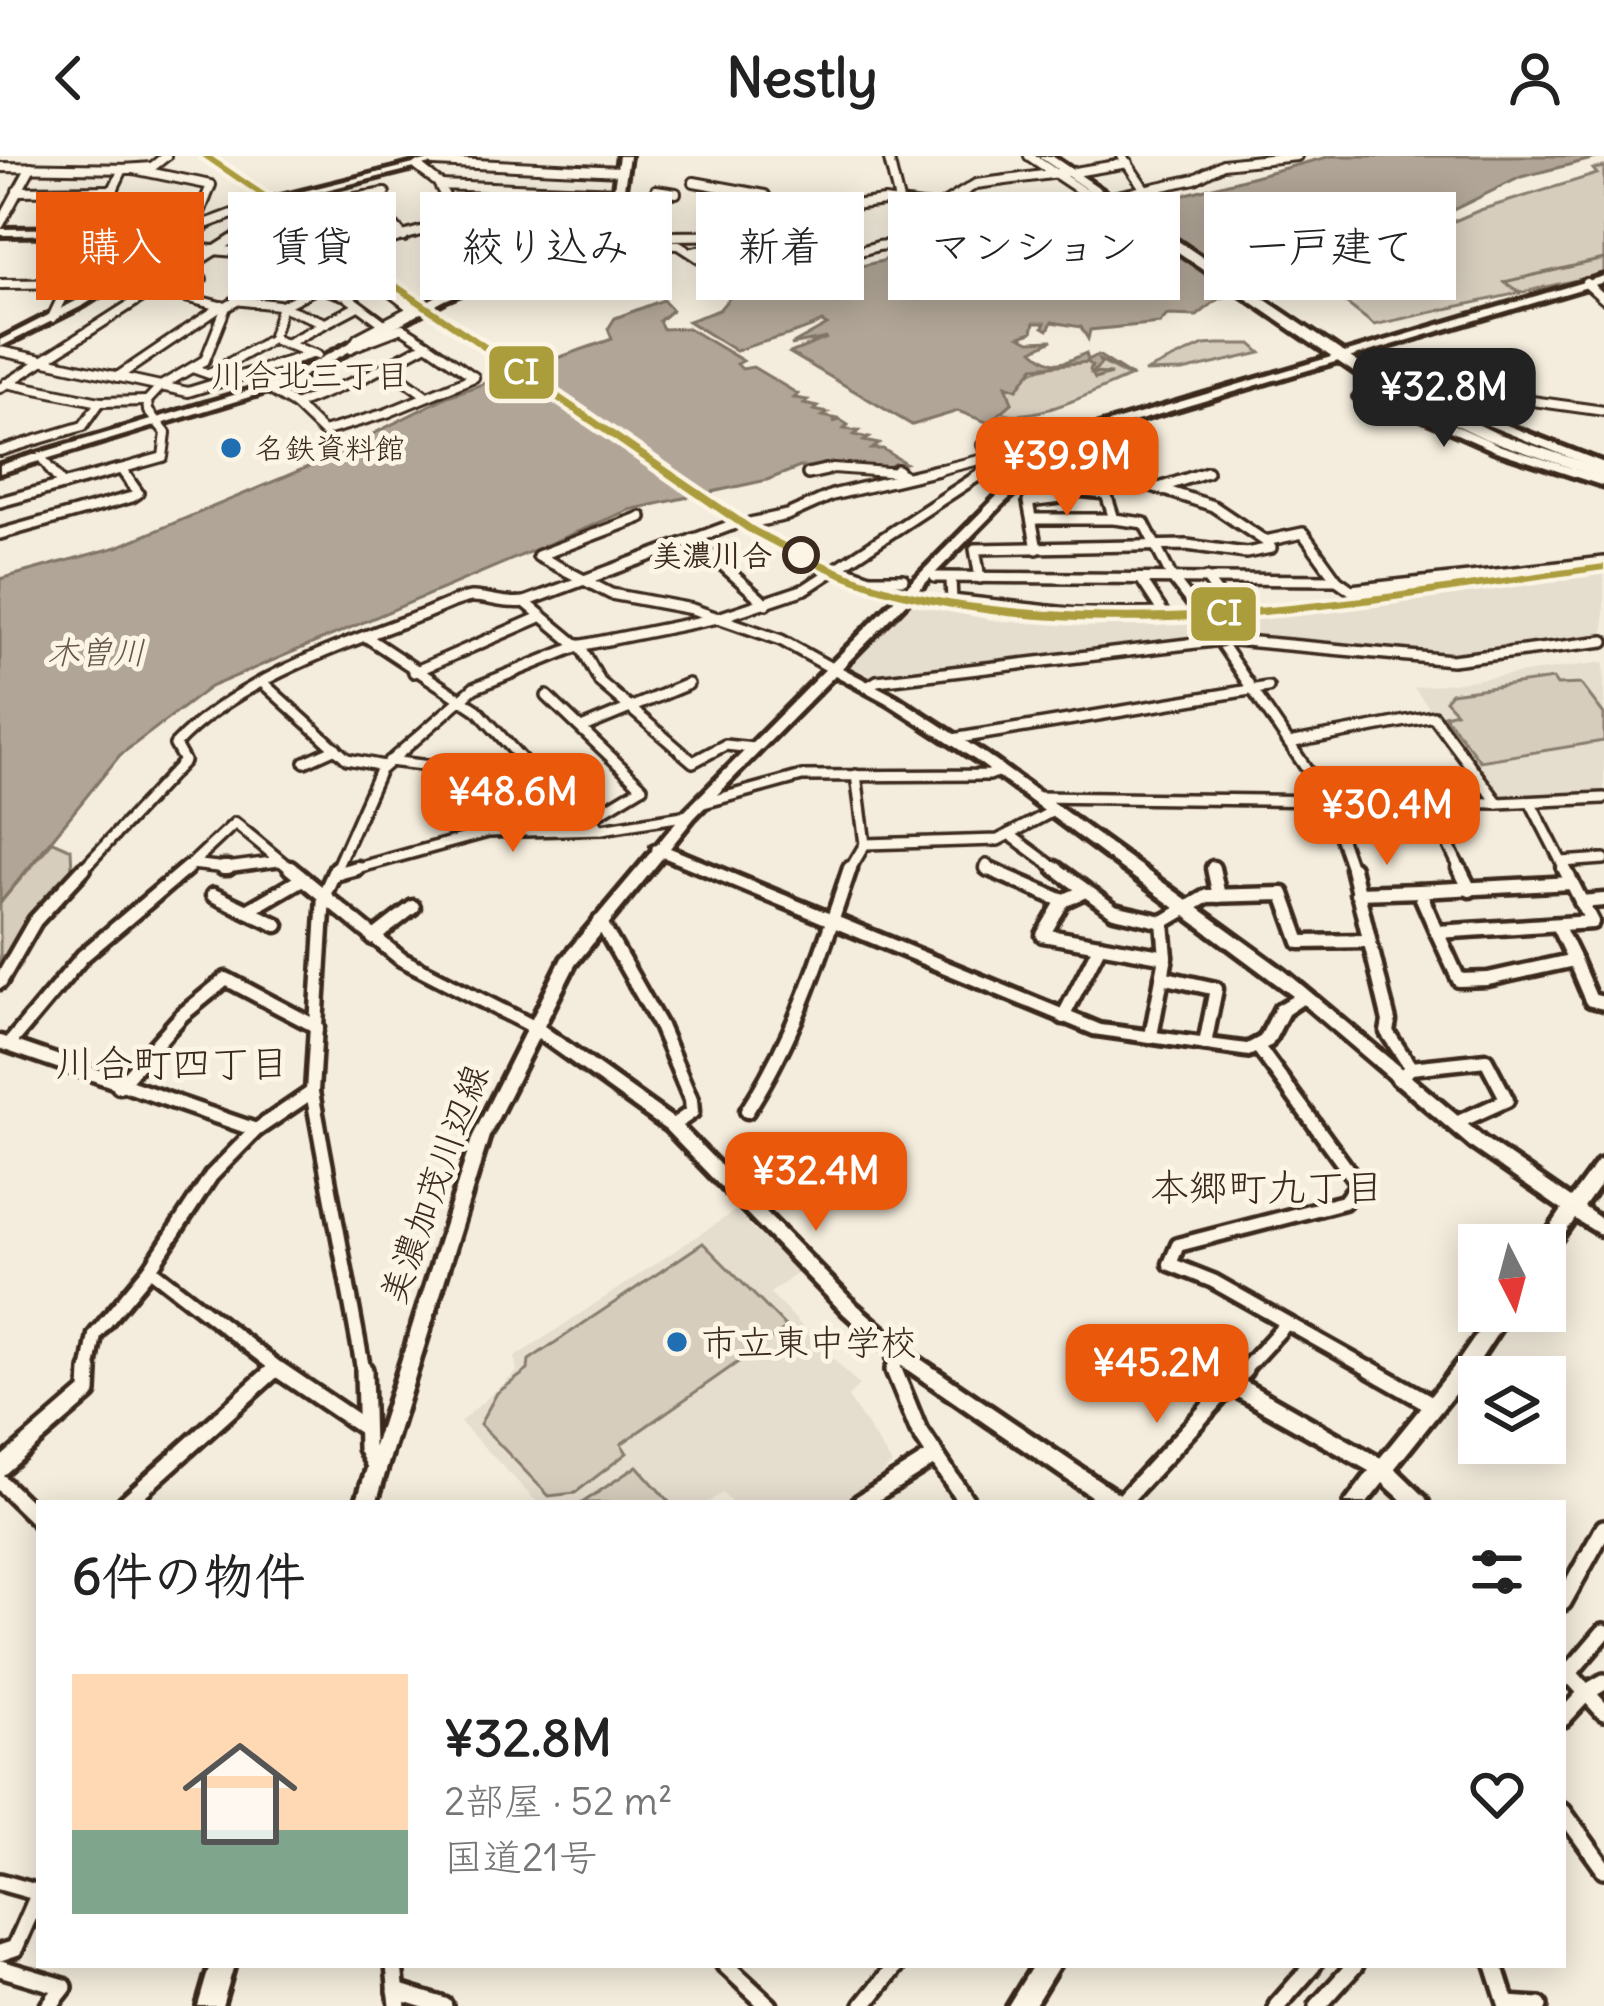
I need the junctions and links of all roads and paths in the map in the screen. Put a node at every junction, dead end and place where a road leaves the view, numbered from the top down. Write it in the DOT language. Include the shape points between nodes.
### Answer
graph roads {
  1 [pos="166,156"];
  2 [pos="458,156"];
  3 [pos="624,156"];
  4 [pos="888,156"];
  5 [pos="1029,156"];
  6 [pos="1044,156"];
  7 [pos="1055,156"];
  8 [pos="1140,156"];
  9 [pos="1297,156"];
  10 [pos="1124,159"];
  11 [pos="1237,159"];
  12 [pos="434,162"];
  13 [pos="418,166"];
  14 [pos="0,167"];
  15 [pos="31,167"];
  16 [pos="126,167"];
  17 [pos="621,171"];
  18 [pos="1066,173"];
  19 [pos="485,175"];
  20 [pos="367,176"];
  21 [pos="694,182"];
  22 [pos="441,185"];
  23 [pos="480,187"];
  24 [pos="114,190"];
  25 [pos="656,190"];
  26 [pos="17,191"];
  27 [pos="1146,191"];
  28 [pos="309,192"];
  29 [pos="384,192"];
  30 [pos="444,192"];
  31 [pos="620,192"];
  32 [pos="897,192"];
  33 [pos="965,192"];
  34 [pos="1095,192"];
  35 [pos="1142,192"];
  36 [pos="676,193"];
  37 [pos="888,202"];
  38 [pos="204,215"];
  39 [pos="0,228"];
  40 [pos="396,228"];
  41 [pos="36,229"];
  42 [pos="420,231"];
  43 [pos="404,236"];
  44 [pos="396,238"];
  45 [pos="210,239"];
  46 [pos="228,241"];
  47 [pos="204,243"];
  48 [pos="672,244"];
  49 [pos="888,244"];
  50 [pos="1180,248"];
  51 [pos="204,249"];
  52 [pos="214,250"];
  53 [pos="228,251"];
  54 [pos="696,251"];
  55 [pos="693,252"];
  56 [pos="204,256"];
  57 [pos="228,257"];
  58 [pos="223,260"];
  59 [pos="1604,279"];
  60 [pos="1586,283"];
  61 [pos="0,284"];
  62 [pos="36,284"];
  63 [pos="396,296"];
  64 [pos="1604,299"];
  65 [pos="60,300"];
  66 [pos="82,300"];
  67 [pos="138,300"];
  68 [pos="200,300"];
  69 [pos="235,300"];
  70 [pos="294,300"];
  71 [pos="347,300"];
  72 [pos="437,300"];
  73 [pos="358,305"];
  74 [pos="224,306"];
  75 [pos="282,306"];
  76 [pos="52,318"];
  77 [pos="325,323"];
  78 [pos="384,324"];
  79 [pos="272,339"];
  80 [pos="286,344"];
  81 [pos="427,344"];
  82 [pos="0,348"];
  83 [pos="351,348"];
  84 [pos="312,354"];
  85 [pos="1341,355"];
  86 [pos="328,360"];
  87 [pos="42,361"];
  88 [pos="385,366"];
  89 [pos="191,368"];
  90 [pos="117,377"];
  91 [pos="1374,382"];
  92 [pos="3,384"];
  93 [pos="160,386"];
  94 [pos="269,389"];
  95 [pos="1438,390"];
  96 [pos="424,394"];
  97 [pos="147,401"];
  98 [pos="100,402"];
  99 [pos="295,405"];
  100 [pos="1604,411"];
  101 [pos="1023,422"];
  102 [pos="158,423"];
  103 [pos="0,452"];
  104 [pos="1053,454"];
  105 [pos="41,457"];
  106 [pos="997,459"];
  107 [pos="5,467"];
  108 [pos="121,469"];
  109 [pos="1208,472"];
  110 [pos="1604,473"];
  111 [pos="808,474"];
  112 [pos="904,476"];
  113 [pos="1126,477"];
  114 [pos="63,485"];
  115 [pos="1160,488"];
  116 [pos="1106,494"];
  117 [pos="0,502"];
  118 [pos="641,517"];
  119 [pos="1032,519"];
  120 [pos="1114,519"];
  121 [pos="750,523"];
  122 [pos="732,525"];
  123 [pos="0,534"];
  124 [pos="693,539"];
  125 [pos="1265,541"];
  126 [pos="1156,547"];
  127 [pos="1036,549"];
  128 [pos="1604,562"];
  129 [pos="839,568"];
  130 [pos="935,577"];
  131 [pos="980,578"];
  132 [pos="1172,578"];
  133 [pos="1206,578"];
  134 [pos="951,579"];
  135 [pos="1141,579"];
  136 [pos="587,580"];
  137 [pos="1337,580"];
  138 [pos="906,590"];
  139 [pos="525,602"];
  140 [pos="766,604"];
  141 [pos="1227,606"];
  142 [pos="1200,614"];
  143 [pos="538,618"];
  144 [pos="718,618"];
  145 [pos="365,636"];
  146 [pos="1218,640"];
  147 [pos="1604,641"];
  148 [pos="579,645"];
  149 [pos="833,669"];
  150 [pos="414,672"];
  151 [pos="263,683"];
  152 [pos="688,684"];
  153 [pos="867,687"];
  154 [pos="1255,688"];
  155 [pos="547,696"];
  156 [pos="457,700"];
  157 [pos="630,707"];
  158 [pos="584,727"];
  159 [pos="953,739"];
  160 [pos="1288,743"];
  161 [pos="336,748"];
  162 [pos="754,748"];
  163 [pos="304,762"];
  164 [pos="386,763"];
  165 [pos="524,763"];
  166 [pos="999,771"];
  167 [pos="856,776"];
  168 [pos="1034,796"];
  169 [pos="1604,798"];
  170 [pos="1327,799"];
  171 [pos="1427,800"];
  172 [pos="1498,803"];
  173 [pos="1531,803"];
  174 [pos="694,809"];
  175 [pos="1053,811"];
  176 [pos="589,819"];
  177 [pos="602,830"];
  178 [pos="1009,834"];
  179 [pos="865,844"];
  180 [pos="658,849"];
  181 [pos="1604,860"];
  182 [pos="279,861"];
  183 [pos="1562,862"];
  184 [pos="191,864"];
  185 [pos="987,865"];
  186 [pos="1213,866"];
  187 [pos="334,874"];
  188 [pos="302,879"];
  189 [pos="1571,883"];
  190 [pos="1470,890"];
  191 [pos="1419,891"];
  192 [pos="1085,892"];
  193 [pos="1357,893"];
  194 [pos="324,895"];
  195 [pos="213,896"];
  196 [pos="1219,896"];
  197 [pos="1604,900"];
  198 [pos="1063,901"];
  199 [pos="1581,902"];
  200 [pos="413,907"];
  201 [pos="1186,907"];
  202 [pos="248,911"];
  203 [pos="600,921"];
  204 [pos="836,922"];
  205 [pos="1163,922"];
  206 [pos="277,925"];
  207 [pos="1557,925"];
  208 [pos="1437,932"];
  209 [pos="373,938"];
  210 [pos="1369,941"];
  211 [pos="1100,945"];
  212 [pos="1166,957"];
  213 [pos="1574,960"];
  214 [pos="1162,977"];
  215 [pos="0,982"];
  216 [pos="1303,997"];
  217 [pos="1604,1003"];
  218 [pos="1063,1017"];
  219 [pos="532,1026"];
  220 [pos="317,1027"];
  221 [pos="1151,1036"];
  222 [pos="5,1042"];
  223 [pos="1205,1044"];
  224 [pos="1258,1047"];
  225 [pos="1405,1074"];
  226 [pos="119,1085"];
  227 [pos="312,1092"];
  228 [pos="747,1112"];
  229 [pos="1454,1124"];
  230 [pos="672,1126"];
  231 [pos="256,1130"];
  232 [pos="1604,1166"];
  233 [pos="1571,1208"];
  234 [pos="1561,1224"];
  235 [pos="1604,1230"];
  236 [pos="150,1269"];
  237 [pos="1286,1323"];
  238 [pos="1486,1332"];
  239 [pos="894,1349"];
  240 [pos="276,1368"];
  241 [pos="1230,1383"];
  242 [pos="1432,1405"];
  243 [pos="362,1426"];
  244 [pos="933,1457"];
  245 [pos="0,1468"];
  246 [pos="376,1468"];
  247 [pos="1381,1468"];
  248 [pos="0,1482"];
  249 [pos="128,1500"];
  250 [pos="367,1500"];
  251 [pos="865,1500"];
  252 [pos="965,1500"];
  253 [pos="1115,1500"];
  254 [pos="1122,1500"];
  255 [pos="1357,1500"];
  256 [pos="1415,1500"];
  257 [pos="36,1517"];
  258 [pos="1604,1528"];
  259 [pos="1566,1597"];
  260 [pos="1604,1632"];
  261 [pos="1566,1673"];
  262 [pos="1566,1674"];
  263 [pos="1598,1684"];
  264 [pos="1604,1712"];
  265 [pos="1566,1715"];
  266 [pos="1566,1816"];
  267 [pos="1604,1869"];
  268 [pos="0,1882"];
  269 [pos="36,1892"];
  270 [pos="36,1900"];
  271 [pos="0,1953"];
  272 [pos="0,1968"];
  273 [pos="221,1968"];
  274 [pos="394,1968"];
  275 [pos="728,1968"];
  276 [pos="894,1968"];
  277 [pos="1045,1968"];
  278 [pos="1310,1968"];
  279 [pos="1351,1968"];
  280 [pos="1495,1968"];
  281 [pos="397,1998"];
  282 [pos="1507,2005"];
  283 [pos="49,2006"];
  284 [pos="210,2006"];
  285 [pos="444,2006"];
  286 [pos="770,2006"];
  287 [pos="863,2006"];
  288 [pos="1020,2006"];
  289 [pos="1277,2006"];
  290 [pos="1318,2006"];
  291 [pos="1539,2006"];
  1 -- 16 [label="street"];
  2 -- 12 [label="street"];
  3 -- 17 [label="street"];
  4 -- 32 [label="street"];
  5 -- 18 [label="street"];
  6 -- 18 [label="highway"];
  7 -- 18 [label="highway"];
  8 -- 10 [label="street"];
  9 -- 11 [label="street"];
  10 -- 18 [label="street"];
  10 -- 27 [label="street"];
  11 -- 27 [label="street"];
  12 -- 13 [label="street"];
  12 -- 17 [label="street"];
  13 -- 20 [label="street"];
  13 -- 22 [label="street"];
  14 -- 15 [label="street"];
  15 -- 16 [label="street"];
  15 -- 26 [label="street"];
  16 -- 24 [label="street"];
  16 -- 38 [label="street" via="211,185"];
  17 -- 31 [label="street"];
  18 -- 33 [label="street"];
  18 -- 34 [label="highway"];
  19 -- 23 [label="street"];
  20 -- 28 [label="street"];
  20 -- 29 [label="street"];
  21 -- 37 [label="street" via="812,209"];
  22 -- 23 [label="street"];
  22 -- 30 [label="street"];
  23 -- 31 [label="street"];
  24 -- 26 [label="street"];
  25 -- 36 [label="street"];
  26 -- 39 [label="street"];
  27 -- 35 [label="street"];
  39 -- 41 [label="street"];
  40 -- 43 [label="street"];
  42 -- 43 [label="street"];
  43 -- 44 [label="street"];
  45 -- 47 [label="street"];
  46 -- 52 [label="street"];
  48 -- 55 [label="street"];
  49 -- 55 [label="street" via="732,276"];
  50 -- 85 [label="highway"];
  51 -- 52 [label="street"];
  52 -- 53 [label="street"];
  52 -- 56 [label="street"];
  54 -- 55 [label="street"];
  57 -- 58 [label="street"];
  59 -- 60 [label="street, 美濃加茂川辺線"];
  60 -- 64 [label="street"];
  60 -- 85 [label="street, 美濃加茂川辺線"];
  61 -- 62 [label="street"];
  63 -- 78 [label="street" via="413,309"];
  65 -- 76 [label="street"];
  66 -- 76 [label="street"];
  67 -- 87 [label="street"];
  68 -- 74 [label="street"];
  69 -- 74 [label="street"];
  69 -- 75 [label="street"];
  70 -- 75 [label="street"];
  71 -- 73 [label="street"];
  72 -- 83 [label="street"];
  73 -- 77 [label="street"];
  73 -- 78 [label="street"];
  74 -- 89 [label="street" via="205,360"];
  74 -- 90 [label="street"];
  75 -- 77 [label="street"];
  75 -- 79 [label="street"];
  76 -- 82 [label="street"];
  77 -- 80 [label="street"];
  78 -- 83 [label="street"];
  79 -- 80 [label="street"];
  79 -- 89 [label="street" via="209,374"];
  80 -- 84 [label="street"];
  81 -- 83 [label="street" via="402,328"];
  81 -- 88 [label="street"];
  81 -- 96 [label="street" via="474,377"];
  82 -- 87 [label="street"];
  83 -- 86 [label="street"];
  84 -- 86 [label="street"];
  84 -- 93 [label="street" via="188,392"];
  85 -- 91 [label="highway"];
  85 -- 104 [label="street, 美濃加茂川辺線" via="1126,419"];
  86 -- 94 [label="street"];
  87 -- 90 [label="street"];
  87 -- 92 [label="street"];
  88 -- 96 [label="street"];
  88 -- 99 [label="street"];
  89 -- 93 [label="street"];
  90 -- 93 [label="street"];
  91 -- 95 [label="street"];
  91 -- 110 [label="highway"];
  91 -- 110 [label="highway" via="1438,414"];
  91 -- 110 [label="street" via="1361,397 1368,402 1397,404 1497,448"];
  92 -- 98 [label="street"];
  93 -- 97 [label="street"];
  94 -- 99 [label="street"];
  94 -- 102 [label="street"];
  95 -- 100 [label="street"];
  95 -- 110 [label="street" via="1459,410"];
  96 -- 99 [label="street" via="323,432"];
  97 -- 98 [label="street"];
  97 -- 102 [label="street"];
  98 -- 103 [label="street" via="83,426"];
  101 -- 106 [label="street" via="982,445"];
  102 -- 105 [label="street"];
  102 -- 108 [label="street" via="168,442 164,457"];
  103 -- 107 [label="street"];
  104 -- 106 [label="street" via="1036,448"];
  104 -- 113 [label="street"];
  104 -- 138 [label="street, 美濃加茂川辺線"];
  105 -- 107 [label="street"];
  105 -- 114 [label="street"];
  106 -- 112 [label="street"];
  106 -- 129 [label="street"];
  108 -- 114 [label="street"];
  108 -- 123 [label="street" via="138,493 132,497"];
  109 -- 115 [label="street"];
  111 -- 112 [label="street" via="833,468"];
  112 -- 121 [label="street"];
  113 -- 115 [label="street"];
  113 -- 116 [label="street"];
  114 -- 117 [label="street"];
  115 -- 125 [label="street" via="1213,506"];
  116 -- 119 [label="street" via="1067,490 1028,502"];
  116 -- 120 [label="street"];
  118 -- 136 [label="street" via="538,556"];
  119 -- 120 [label="street"];
  119 -- 127 [label="street"];
  120 -- 126 [label="street" via="1144,524"];
  122 -- 124 [label="street"];
  124 -- 136 [label="street"];
  124 -- 140 [label="street"];
  125 -- 126 [label="street" via="1271,548 1246,553"];
  125 -- 137 [label="street" via="1303,533"];
  126 -- 127 [label="street"];
  126 -- 132 [label="street"];
  127 -- 131 [label="street" via="975,549"];
  128 -- 137 [label="street" via="1364,591"];
  129 -- 138 [label="street"];
  129 -- 140 [label="street"];
  130 -- 134 [label="street"];
  131 -- 134 [label="street"];
  131 -- 135 [label="street"];
  132 -- 133 [label="street"];
  132 -- 135 [label="street"];
  132 -- 142 [label="street"];
  133 -- 137 [label="street"];
  133 -- 141 [label="street"];
  134 -- 135 [label="street" via="952,601 1164,614"];
  136 -- 139 [label="street"];
  136 -- 144 [label="street" via="611,594"];
  138 -- 149 [label="street, 美濃加茂川辺線"];
  139 -- 143 [label="street"];
  139 -- 145 [label="street" via="472,597"];
  140 -- 144 [label="street"];
  143 -- 148 [label="street"];
  143 -- 150 [label="street"];
  144 -- 148 [label="street"];
  144 -- 149 [label="street"];
  145 -- 150 [label="street"];
  145 -- 151 [label="street"];
  146 -- 147 [label="street" via="1452,660"];
  146 -- 153 [label="street"];
  146 -- 154 [label="street"];
  148 -- 156 [label="street"];
  148 -- 157 [label="street" via="600,682"];
  149 -- 153 [label="street"];
  149 -- 162 [label="street, 美濃加茂川辺線"];
  150 -- 156 [label="street"];
  151 -- 161 [label="street"];
  151 -- 215 [label="street" via="175,745 184,761 165,788 75,875"];
  152 -- 157 [label="street"];
  153 -- 159 [label="street"];
  154 -- 159 [label="street"];
  154 -- 160 [label="street"];
  155 -- 158 [label="street"];
  156 -- 164 [label="street"];
  156 -- 165 [label="street" via="477,710"];
  157 -- 158 [label="street"];
  157 -- 162 [label="street" via="693,763 725,745"];
  158 -- 176 [label="street" via="642,788"];
  159 -- 166 [label="street"];
  160 -- 170 [label="street"];
  160 -- 172 [label="street" via="1433,716"];
  161 -- 163 [label="street"];
  161 -- 164 [label="street" via="347,759"];
  162 -- 174 [label="street, 美濃加茂川辺線"];
  164 -- 165 [label="street" via="488,773"];
  164 -- 187 [label="street"];
  165 -- 176 [label="street"];
  166 -- 167 [label="street"];
  166 -- 168 [label="street"];
  167 -- 174 [label="street" via="802,776"];
  167 -- 179 [label="street"];
  168 -- 170 [label="street"];
  168 -- 175 [label="street"];
  169 -- 173 [label="street"];
  170 -- 171 [label="street"];
  170 -- 193 [label="street"];
  171 -- 172 [label="street"];
  171 -- 190 [label="street"];
  172 -- 173 [label="street"];
  173 -- 183 [label="street"];
  174 -- 177 [label="street"];
  174 -- 180 [label="street, 美濃加茂川辺線"];
  175 -- 178 [label="street"];
  175 -- 201 [label="street"];
  176 -- 177 [label="street"];
  177 -- 187 [label="street" via="488,832"];
  178 -- 179 [label="street"];
  178 -- 192 [label="street"];
  179 -- 204 [label="street"];
  180 -- 203 [label="street, 美濃加茂川辺線"];
  180 -- 204 [label="street"];
  181 -- 183 [label="street"];
  182 -- 184 [label="street"];
  182 -- 184 [label="street" via="235,823"];
  182 -- 188 [label="street"];
  183 -- 189 [label="street"];
  184 -- 222 [label="street" via="83,956"];
  185 -- 198 [label="street"];
  186 -- 196 [label="street"];
  187 -- 194 [label="street"];
  188 -- 194 [label="street"];
  188 -- 202 [label="street"];
  189 -- 190 [label="street"];
  189 -- 199 [label="street"];
  190 -- 191 [label="street"];
  191 -- 193 [label="street"];
  191 -- 208 [label="street"];
  192 -- 198 [label="street"];
  192 -- 205 [label="street" via="1114,911"];
  193 -- 210 [label="street"];
  194 -- 209 [label="street"];
  194 -- 220 [label="street"];
  195 -- 202 [label="street"];
  196 -- 201 [label="street"];
  196 -- 210 [label="street" via="1283,894 1300,942"];
  197 -- 199 [label="street"];
  198 -- 211 [label="street" via="1043,935"];
  199 -- 207 [label="street" via="1592,922"];
  200 -- 209 [label="street"];
  201 -- 205 [label="street"];
  201 -- 216 [label="street"];
  202 -- 206 [label="street"];
  203 -- 219 [label="street, 美濃加茂川辺線"];
  203 -- 230 [label="street" via="691,1100 692,1112"];
  204 -- 218 [label="street"];
  204 -- 228 [label="street"];
  205 -- 212 [label="street"];
  207 -- 208 [label="street"];
  207 -- 213 [label="street"];
  208 -- 213 [label="street" via="1459,980"];
  209 -- 219 [label="street"];
  210 -- 225 [label="street"];
  211 -- 212 [label="street"];
  211 -- 218 [label="street"];
  212 -- 214 [label="street"];
  213 -- 217 [label="street" via="1592,1000"];
  214 -- 221 [label="street"];
  214 -- 223 [label="street" via="1216,989"];
  216 -- 224 [label="street" via="1282,1010"];
  216 -- 225 [label="street"];
  218 -- 221 [label="street"];
  219 -- 230 [label="street"];
  219 -- 246 [label="street, 美濃加茂川辺線" via="481,1136"];
  220 -- 226 [label="street" via="226,979"];
  220 -- 227 [label="street"];
  221 -- 223 [label="street"];
  222 -- 226 [label="street"];
  223 -- 224 [label="street"];
  224 -- 237 [label="street" via="1357,1190 1344,1202 1178,1245 1170,1264"];
  225 -- 229 [label="street"];
  225 -- 229 [label="street" via="1486,1060 1508,1100"];
  226 -- 231 [label="street"];
  227 -- 231 [label="street"];
  227 -- 243 [label="street" via="363,1351"];
  229 -- 233 [label="street"];
  230 -- 239 [label="street"];
  231 -- 236 [label="street" via="211,1176"];
  232 -- 233 [label="street"];
  233 -- 234 [label="street"];
  233 -- 235 [label="street"];
  236 -- 240 [label="street"];
  236 -- 245 [label="street" via="95,1335 88,1392"];
  237 -- 241 [label="street"];
  237 -- 242 [label="street"];
  238 -- 242 [label="street"];
  239 -- 244 [label="street" via="901,1388"];
  239 -- 253 [label="street"];
  240 -- 243 [label="street"];
  240 -- 249 [label="street"];
  241 -- 247 [label="street"];
  241 -- 254 [label="street"];
  242 -- 247 [label="street"];
  243 -- 246 [label="street"];
  244 -- 251 [label="street"];
  244 -- 252 [label="street"];
  246 -- 250 [label="street, 美濃加茂川辺線"];
  247 -- 255 [label="street"];
  247 -- 256 [label="street"];
  248 -- 257 [label="street"];
  258 -- 259 [label="street"];
  260 -- 261 [label="street"];
  262 -- 263 [label="street"];
  263 -- 264 [label="street"];
  263 -- 265 [label="street"];
  266 -- 267 [label="street"];
  268 -- 269 [label="street"];
  270 -- 271 [label="street" via="15,1948"];
  272 -- 283 [label="street" via="64,1987"];
  273 -- 284 [label="street"];
  274 -- 281 [label="street"];
  275 -- 286 [label="street"];
  276 -- 287 [label="street"];
  277 -- 288 [label="street"];
  278 -- 289 [label="street"];
  279 -- 290 [label="street"];
  280 -- 282 [label="street"];
  281 -- 285 [label="street"];
  282 -- 291 [label="street"];
}
